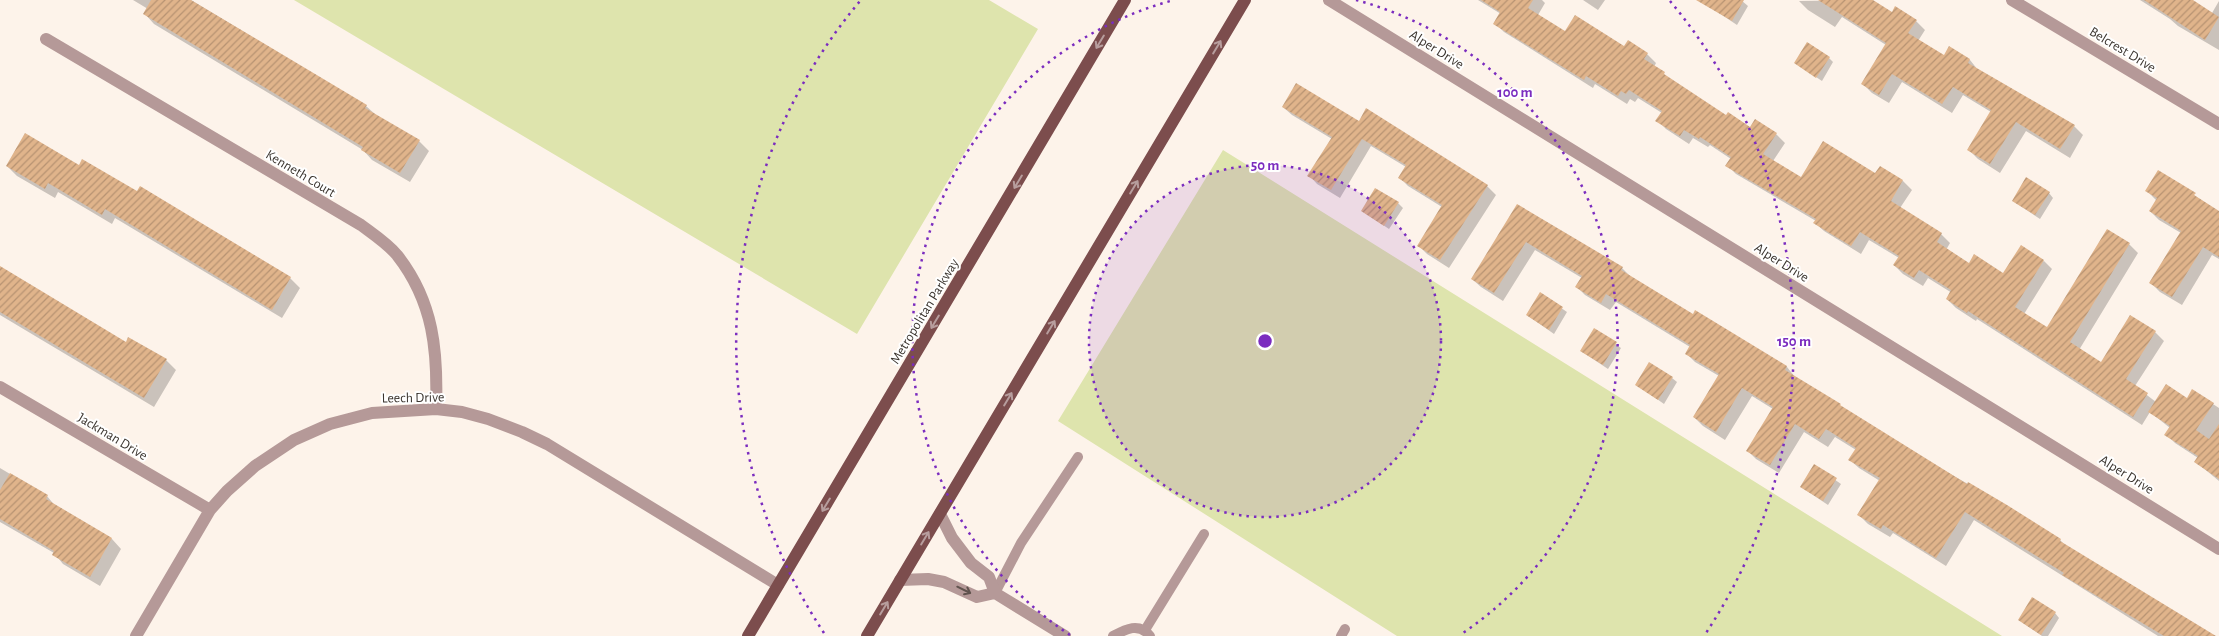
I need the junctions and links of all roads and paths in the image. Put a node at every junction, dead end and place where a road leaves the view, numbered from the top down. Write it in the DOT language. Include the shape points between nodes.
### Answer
graph roads {
  1 [pos="1125,0"];
  2 [pos="1244,0"];
  3 [pos="1329,0"];
  4 [pos="2012,0"];
  5 [pos="46,39"];
  6 [pos="2219,124"];
  7 [pos="0,387"];
  8 [pos="436,409"];
  9 [pos="1078,457"];
  10 [pos="210,510"];
  11 [pos="940,514"];
  12 [pos="1204,534"];
  13 [pos="2219,549"];
  14 [pos="900,580"];
  15 [pos="778,585"];
  16 [pos="995,593"];
  17 [pos="1147,633"];
  18 [pos="136,636"];
  19 [pos="748,636"];
  20 [pos="867,636"];
  21 [pos="1065,636"];
  22 [pos="1113,636"];
  1 -- 15 [label="main road, Metropolitan Parkway, one-way"];
  11 -- 2 [label="main road, one-way"];
  3 -- 13 [label="street, Alper Drive"];
  4 -- 6 [label="street, Belcrest Drive"];
  5 -- 8 [label="street, Kenneth Court" via="361,226 392,250 421,298 430,323 437,371"];
  7 -- 10 [label="street, Jackman Drive"];
  8 -- 10 [label="street, Leech Drive" via="372,413 330,424 294,440 255,466"];
  8 -- 15 [label="street, Leech Drive" via="488,419 539,440"];
  9 -- 16 [label="lane" via="1021,543"];
  10 -- 18 [label="street, Leech Drive"];
  14 -- 11 [label="main road, one-way"];
  11 -- 16 [label="street" via="956,546 989,578"];
  12 -- 17 [label="lane"];
  14 -- 16 [label="street, one-way" via="944,582 977,597"];
  20 -- 14 [label="main road, one-way"];
  15 -- 19 [label="main road, Metropolitan Parkway"];
  16 -- 21 [label="street"];
  17 -- 22 [label="lane" via="1138,628 1126,629"];
}
